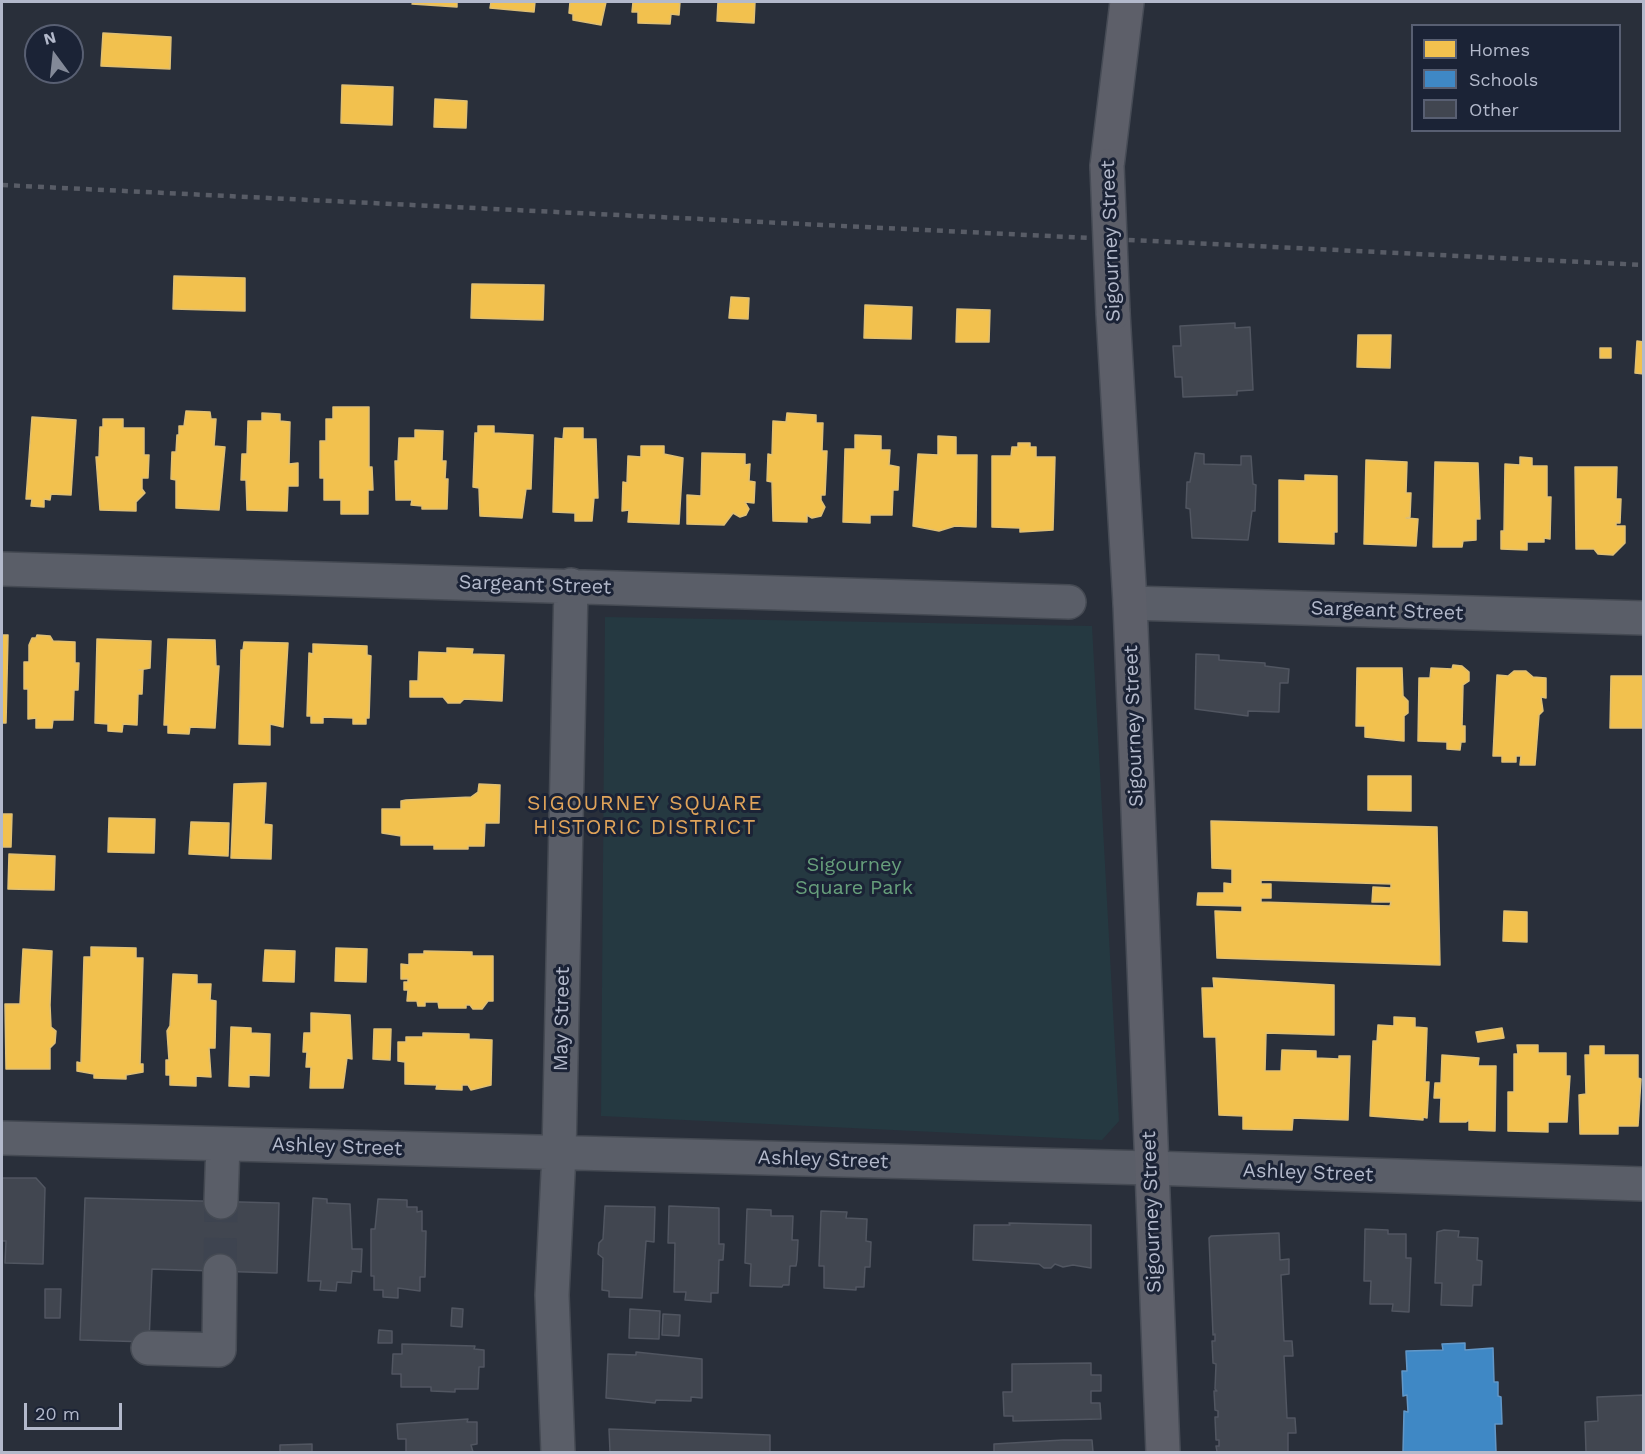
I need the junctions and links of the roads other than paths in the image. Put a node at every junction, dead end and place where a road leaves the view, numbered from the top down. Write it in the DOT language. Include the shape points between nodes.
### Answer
graph roads {
  1 [pos="1127,2"];
  2 [pos="2,569"];
  3 [pos="571,585"];
  4 [pos="1068,602"];
  5 [pos="1130,603"];
  6 [pos="1644,618"];
  7 [pos="2,1138"];
  8 [pos="223,1144"];
  9 [pos="559,1153"];
  10 [pos="1150,1168"];
  11 [pos="1644,1185"];
  12 [pos="221,1202"];
  13 [pos="220,1271"];
  14 [pos="148,1348"];
  15 [pos="558,1452"];
  16 [pos="1163,1452"];
  1 -- 5 [label="main road, Sigourney Street, bridge" via="1107,166"];
  2 -- 3 [label="street, Sargeant Street"];
  3 -- 4 [label="street, Sargeant Street"];
  3 -- 9 [label="street, May Street"];
  5 -- 6 [label="street, Sargeant Street"];
  5 -- 10 [label="main road, Sigourney Street"];
  7 -- 8 [label="street, Ashley Street"];
  8 -- 9 [label="street, Ashley Street"];
  8 -- 12 [label="street"];
  9 -- 10 [label="street, Ashley Street"];
  9 -- 15 [label="street, May Street" via="552,1295"];
  10 -- 11 [label="street, Ashley Street"];
  10 -- 16 [label="main road, Sigourney Street"];
  13 -- 14 [label="street" via="219,1350"];
}
